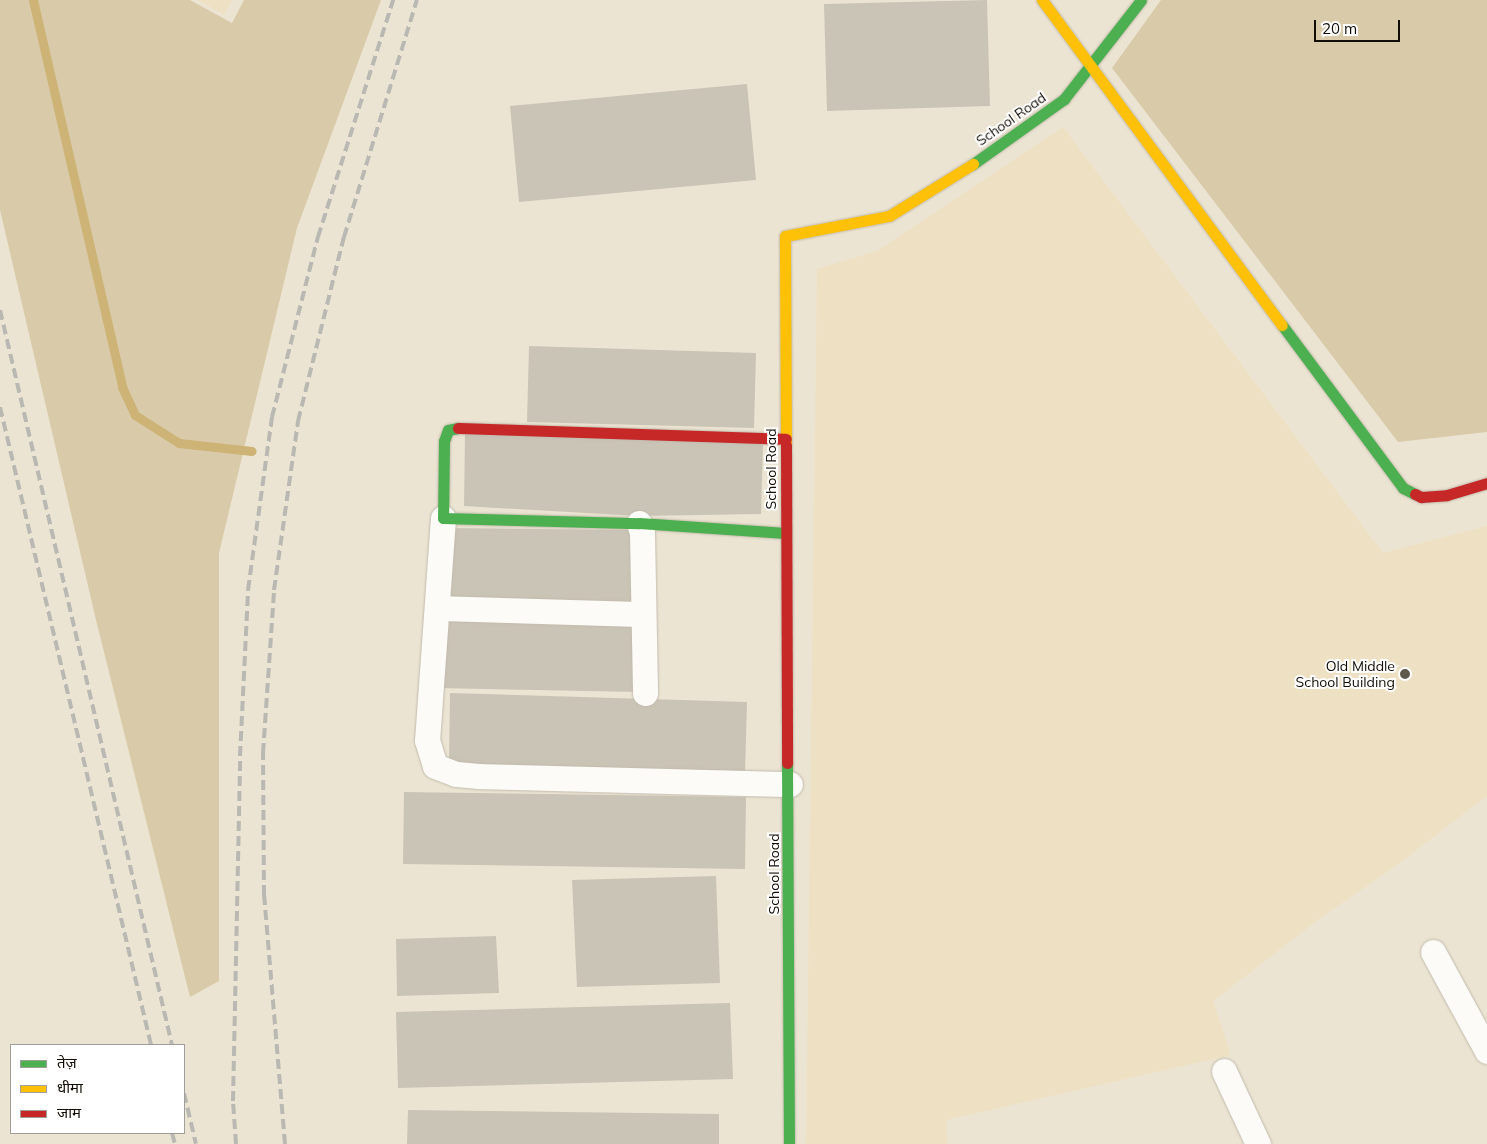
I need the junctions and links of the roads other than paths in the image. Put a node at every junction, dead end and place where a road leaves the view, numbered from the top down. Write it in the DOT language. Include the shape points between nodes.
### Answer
graph roads {
  1 [pos="1042,0"];
  2 [pos="1141,0"];
  3 [pos="1093,66"];
  4 [pos="786,439"];
  5 [pos="1487,483"];
  6 [pos="443,518"];
  7 [pos="639,523"];
  8 [pos="786,533"];
  9 [pos="438,608"];
  10 [pos="644,614"];
  11 [pos="646,693"];
  12 [pos="790,784"];
  13 [pos="1432,952"];
  14 [pos="1487,1052"];
  15 [pos="1224,1071"];
  16 [pos="789,1144"];
  17 [pos="1258,1144"];
  1 -- 3 [label="street"];
  2 -- 3 [label="street, School Road"];
  3 -- 4 [label="street, School Road" via="1064,99 947,182 889,216 785,236"];
  3 -- 5 [label="street" via="1403,488 1421,497 1447,495"];
  4 -- 6 [label="street" via="464,426 448,430 444,441"];
  4 -- 8 [label="street, School Road"];
  6 -- 7 [label="street"];
  6 -- 9 [label="street"];
  7 -- 8 [label="street"];
  7 -- 10 [label="street"];
  8 -- 12 [label="street, School Road"];
  9 -- 10 [label="street"];
  9 -- 12 [label="street" via="427,740 435,766 456,774 479,776"];
  10 -- 11 [label="street"];
  12 -- 16 [label="street, School Road"];
  13 -- 14 [label="street"];
  15 -- 17 [label="street"];
}
